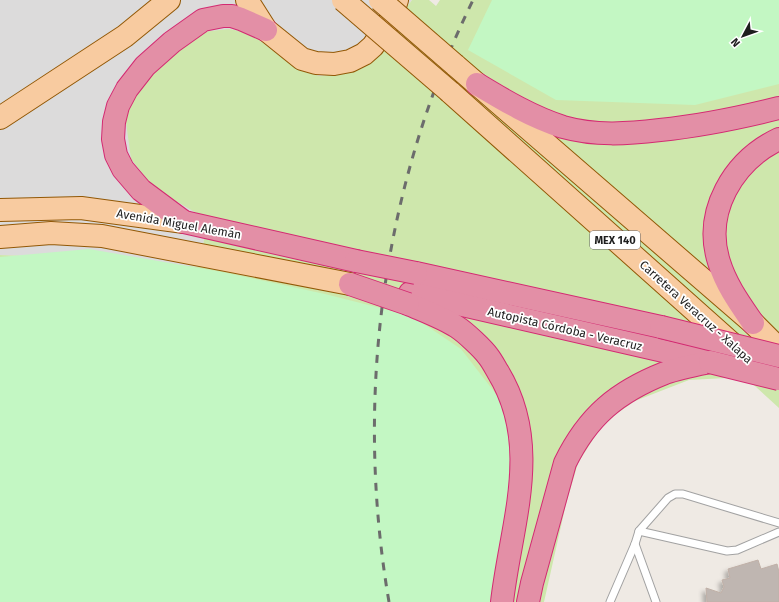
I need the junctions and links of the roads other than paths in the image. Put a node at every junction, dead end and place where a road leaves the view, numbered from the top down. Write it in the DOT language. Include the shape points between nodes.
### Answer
graph roads {
  1 [pos="169,0"];
  2 [pos="247,0"];
  3 [pos="343,0"];
  4 [pos="380,0"];
  5 [pos="397,0"];
  6 [pos="266,30"];
  7 [pos="477,84"];
  8 [pos="779,108"];
  9 [pos="0,118"];
  10 [pos="779,139"];
  11 [pos="0,210"];
  12 [pos="184,222"];
  13 [pos="0,237"];
  14 [pos="356,261"];
  15 [pos="350,284"];
  16 [pos="409,298"];
  17 [pos="753,323"];
  18 [pos="779,350"];
  19 [pos="779,356"];
  20 [pos="710,362"];
  21 [pos="779,379"];
  22 [pos="779,389"];
  23 [pos="779,523"];
  24 [pos="640,531"];
  25 [pos="779,532"];
  26 [pos="635,544"];
  27 [pos="502,602"];
  28 [pos="528,602"];
  29 [pos="610,602"];
  30 [pos="656,602"];
  1 -- 9 [label="main road" via="125,36"];
  2 -- 6 [label="main road"];
  3 -- 22 [label="main road, Carretera Veracruz - Xalapa / MEX 140, bridge" via="734,345"];
  4 -- 7 [label="main road, MEX 140, bridge"];
  5 -- 6 [label="main road" via="391,19 373,46 350,61 334,64 302,59"];
  6 -- 12 [label="highway" via="232,16 203,20 172,42 145,66 127,88 118,106 113,139 116,155 123,168 140,190"];
  7 -- 8 [label="highway" via="543,120 593,133 630,134 673,129 715,123"];
  7 -- 17 [label="main road, MEX 140"];
  10 -- 17 [label="highway" via="750,159 734,176 716,213 714,236 718,262 731,291"];
  11 -- 12 [label="main road, Avenida Miguel Alemán" via="81,208"];
  12 -- 14 [label="highway, Avenida Miguel Alemán"];
  13 -- 15 [label="main road" via="51,233 102,236"];
  14 -- 19 [label="highway, Autopista Córdoba - Veracruz, bridge" via="661,326"];
  15 -- 16 [label="highway, Autopista Córdoba - Veracruz, bridge"];
  16 -- 20 [label="highway, Autopista Córdoba - Veracruz"];
  16 -- 27 [label="highway" via="457,328 488,355 513,402 520,433 520,500"];
  17 -- 18 [label="main road, MEX 140"];
  20 -- 21 [label="highway, Autopista Córdoba - Veracruz, bridge"];
  20 -- 28 [label="highway" via="666,373 618,397 584,430 565,463"];
  23 -- 24 [label="lane" via="679,494 668,498"];
  24 -- 25 [label="lane" via="727,551 737,550"];
  24 -- 26 [label="lane"];
  26 -- 29 [label="lane"];
  26 -- 30 [label="lane"];
}
